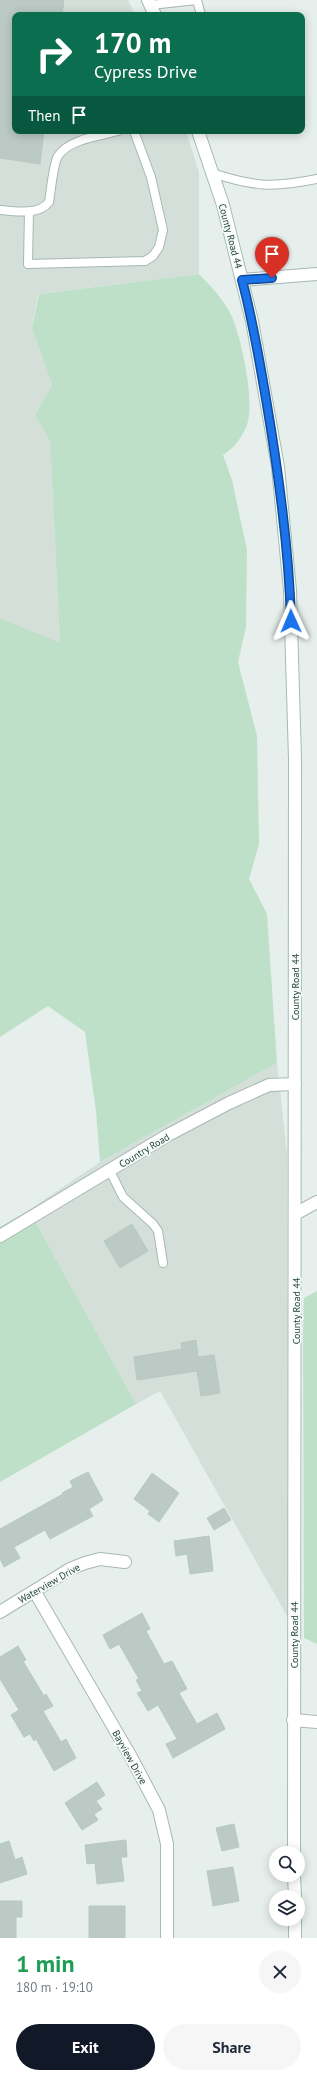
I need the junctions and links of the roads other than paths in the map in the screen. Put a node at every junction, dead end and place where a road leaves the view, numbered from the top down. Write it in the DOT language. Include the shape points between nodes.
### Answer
graph roads {
  1 [pos="197,0"];
  2 [pos="151,7"];
  3 [pos="200,12"];
  4 [pos="108,134"];
  5 [pos="135,134"];
  6 [pos="199,134"];
  7 [pos="212,173"];
  8 [pos="317,179"];
  9 [pos="0,210"];
  10 [pos="29,211"];
  11 [pos="317,274"];
  12 [pos="242,280"];
  13 [pos="295,1084"];
  14 [pos="110,1171"];
  15 [pos="317,1202"];
  16 [pos="295,1214"];
  17 [pos="0,1236"];
  18 [pos="163,1263"];
  19 [pos="125,1562"];
  20 [pos="35,1592"];
  21 [pos="0,1612"];
  22 [pos="293,1720"];
  23 [pos="317,1722"];
  24 [pos="294,1846"];
  25 [pos="295,1926"];
  26 [pos="167,1938"];
  27 [pos="295,1938"];
  1 -- 2 [label="lane"];
  1 -- 3 [label="lane"];
  4 -- 10 [label="lane" via="64,149 58,157 49,202 40,210"];
  5 -- 10 [label="lane" via="151,177 163,230 159,247 153,256 145,261 28,264"];
  6 -- 7 [label="main road, County Road 44"];
  7 -- 8 [label="lane" via="241,182 267,186"];
  7 -- 12 [label="main road, County Road 44"];
  9 -- 10 [label="lane"];
  11 -- 12 [label="main road"];
  12 -- 13 [label="main road, County Road 44" via="252,321 278,467 290,590 295,759"];
  13 -- 14 [label="main road, Country Road" via="269,1085 229,1103 168,1135"];
  13 -- 16 [label="main road, County Road 44"];
  14 -- 17 [label="main road, Country Road"];
  14 -- 18 [label="lane" via="126,1202 158,1231"];
  15 -- 16 [label="main road"];
  16 -- 22 [label="main road, County Road 44"];
  19 -- 20 [label="main road, Waterview Drive" via="100,1559 85,1563 70,1569"];
  20 -- 21 [label="main road, Waterview Drive"];
  20 -- 26 [label="main road, Bayview Drive" via="159,1810 167,1844"];
  22 -- 23 [label="main road"];
  22 -- 24 [label="main road, County Road 44"];
  25 -- 27 [label="main road"];
}
